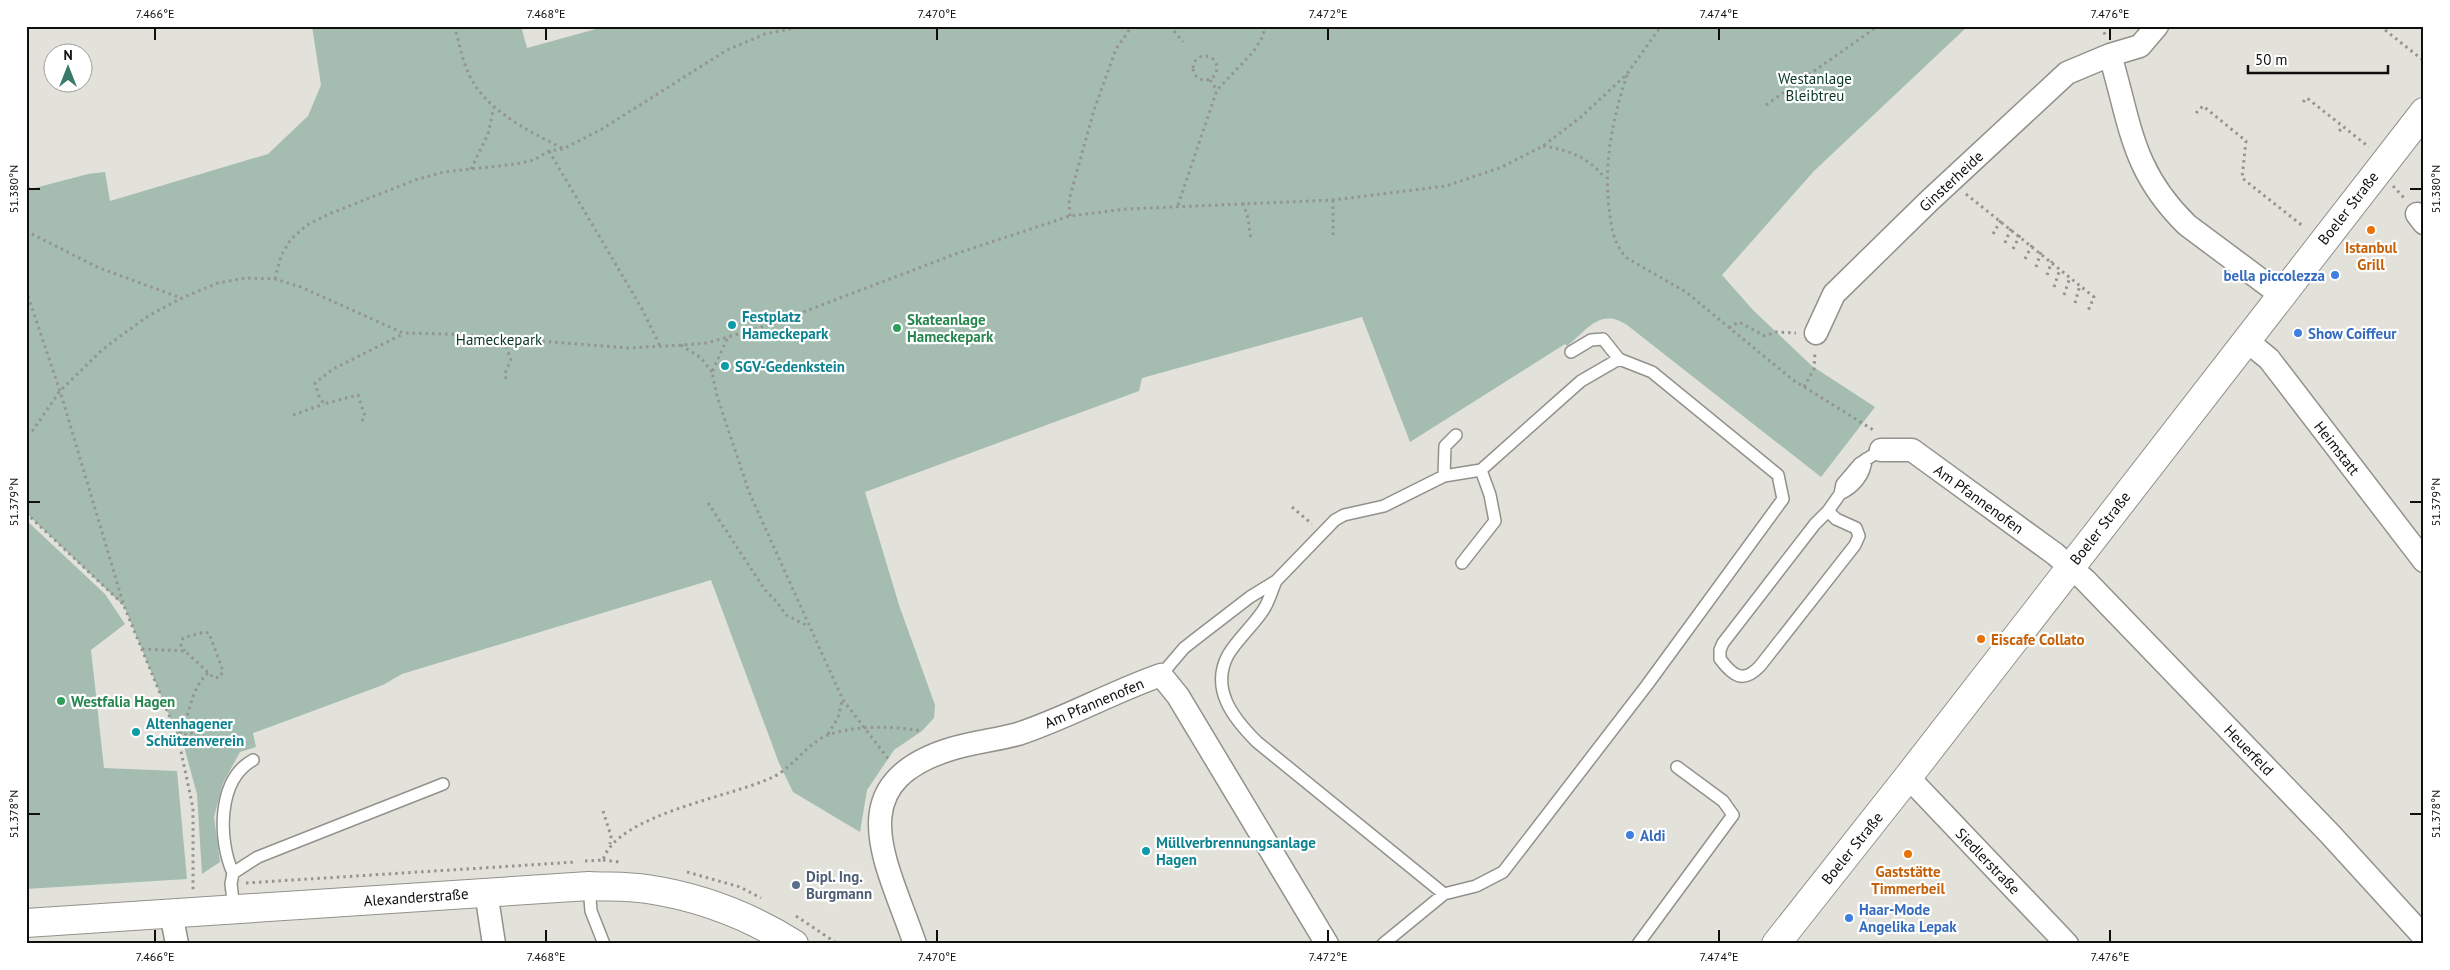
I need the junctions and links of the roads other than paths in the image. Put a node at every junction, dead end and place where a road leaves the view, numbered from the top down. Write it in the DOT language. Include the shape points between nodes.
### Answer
graph roads {
  1 [pos="2157,26"];
  2 [pos="2110,55"];
  3 [pos="2424,112"];
  4 [pos="2281,295"];
  5 [pos="1816,333"];
  6 [pos="2246,340"];
  7 [pos="1571,352"];
  8 [pos="1619,359"];
  9 [pos="1456,435"];
  10 [pos="1874,455"];
  11 [pos="1481,470"];
  12 [pos="1444,476"];
  13 [pos="1828,511"];
  14 [pos="2424,561"];
  15 [pos="1462,563"];
  16 [pos="2071,567"];
  17 [pos="1276,581"];
  18 [pos="1161,675"];
  19 [pos="254,756"];
  20 [pos="1677,767"];
  21 [pos="1908,778"];
  22 [pos="443,784"];
  23 [pos="589,886"];
  24 [pos="233,889"];
  25 [pos="486,892"];
  26 [pos="1444,894"];
  27 [pos="171,913"];
  28 [pos="26,923"];
  29 [pos="2424,937"];
  30 [pos="177,944"];
  31 [pos="494,944"];
  32 [pos="604,944"];
  33 [pos="794,944"];
  34 [pos="915,944"];
  35 [pos="1327,944"];
  36 [pos="1383,944"];
  37 [pos="1638,944"];
  38 [pos="1776,944"];
  39 [pos="2067,944"];
  1 -- 2 [label="street, Ginsterheide" via="2140,46"];
  2 -- 4 [label="street" via="2137,153 2164,201 2187,224"];
  2 -- 5 [label="street, Ginsterheide" via="2067,73 1950,182 1834,294"];
  3 -- 4 [label="street, Boeler Straße"];
  4 -- 6 [label="street, Boeler Straße"];
  6 -- 14 [label="street, Heimstatt" via="2269,359"];
  6 -- 16 [label="street, Boeler Straße"];
  7 -- 8 [label="lane" via="1591,340 1603,339"];
  8 -- 11 [label="lane" via="1581,381"];
  8 -- 26 [label="lane" via="1652,372 1778,475 1783,499 1647,685 1503,872 1476,886"];
  9 -- 12 [label="lane" via="1445,446"];
  10 -- 13 [label="lane" via="1866,470 1849,490 1840,494"];
  10 -- 16 [label="street, Am Pfannenofen" via="1912,450"];
  11 -- 12 [label="lane"];
  11 -- 15 [label="lane" via="1495,521"];
  12 -- 17 [label="lane" via="1384,506 1344,515 1323,530"];
  13 -- 13 [label="lane" via="1723,642 1720,659 1739,677 1753,674 1856,545 1859,536 1856,528 1836,519"];
  16 -- 21 [label="street, Boeler Straße"];
  16 -- 29 [label="street, Heuerfeld" via="2330,834"];
  17 -- 18 [label="lane" via="1191,642"];
  17 -- 26 [label="lane" via="1264,608 1228,654 1223,668 1223,697 1240,725 1257,742"];
  18 -- 34 [label="street, Am Pfannenofen" via="1041,726 952,748 903,772 884,799 879,833"];
  18 -- 35 [label="street, Am Pfannenofen" via="1178,696"];
  19 -- 24 [label="lane" via="238,773 225,810 224,841"];
  20 -- 37 [label="lane" via="1723,801 1734,815"];
  21 -- 38 [label="street, Boeler Straße"];
  21 -- 39 [label="street, Siedlerstraße"];
  22 -- 24 [label="lane" via="258,857"];
  23 -- 25 [label="street, Alexanderstraße"];
  23 -- 32 [label="lane" via="591,911"];
  23 -- 33 [label="street, Alexanderstraße" via="646,888 692,898 730,909"];
  24 -- 25 [label="street, Alexanderstraße"];
  24 -- 27 [label="street, Alexanderstraße"];
  25 -- 31 [label="street"];
  26 -- 36 [label="lane"];
  27 -- 28 [label="street, Alexanderstraße"];
  27 -- 30 [label="street"];
}
